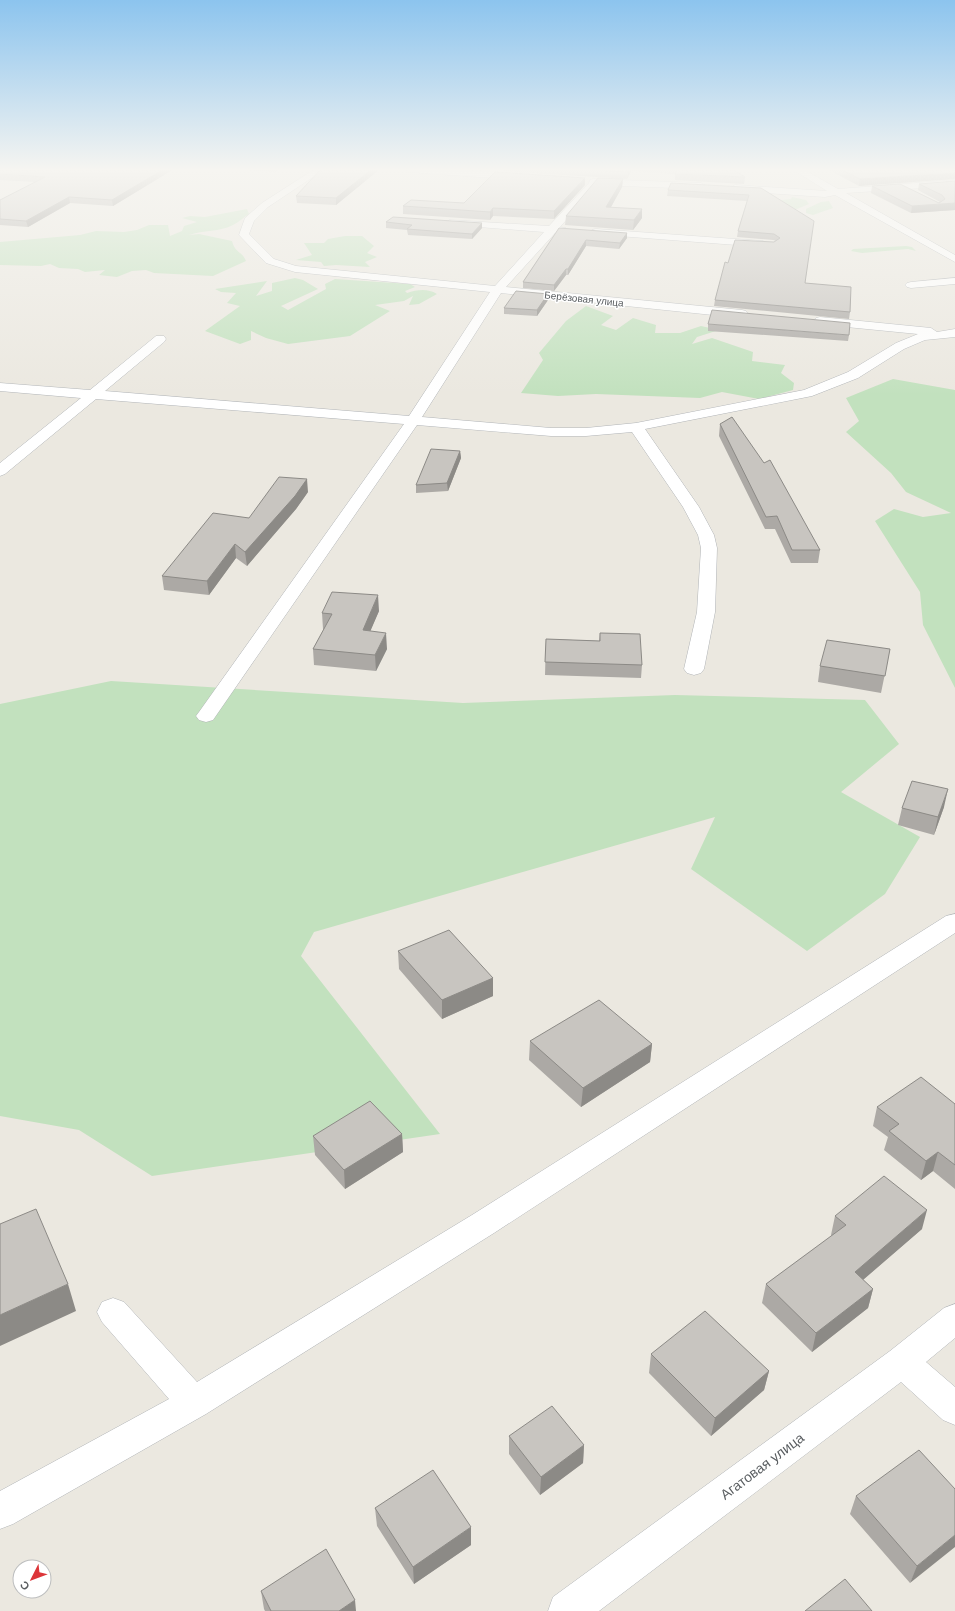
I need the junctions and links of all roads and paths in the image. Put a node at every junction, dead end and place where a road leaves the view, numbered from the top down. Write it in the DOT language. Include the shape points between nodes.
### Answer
graph roads {
  1 [pos="253,244"];
  2 [pos="538,244"];
  3 [pos="937,244"];
  4 [pos="930,245"];
  5 [pos="955,259"];
  6 [pos="955,280"];
  7 [pos="911,285"];
  8 [pos="498,290"];
  9 [pos="756,315"];
  10 [pos="811,321"];
  11 [pos="949,333"];
  12 [pos="160,339"];
  13 [pos="0,387"];
  14 [pos="94,394"];
  15 [pos="413,421"];
  16 [pos="636,427"];
  17 [pos="0,471"];
  18 [pos="694,669"];
  19 [pos="206,716"];
  20 [pos="955,922"];
  21 [pos="113,1312"];
  22 [pos="955,1318"];
  23 [pos="902,1362"];
  24 [pos="194,1403"];
  25 [pos="955,1409"];
  26 [pos="0,1511"];
  27 [pos="567,1611"];
  1 -- 8 [label="street, Берёзовая улица" via="270,261 295,269"];
  2 -- 8 [label="street"];
  3 -- 4 [label="street"];
  4 -- 5 [label="street"];
  6 -- 7 [label="street"];
  8 -- 9 [label="street, Берёзовая улица"];
  8 -- 15 [label="street"];
  10 -- 11 [label="street"];
  11 -- 16 [label="street" via="923,337 900,346 853,375 807,393"];
  12 -- 14 [label="street"];
  13 -- 14 [label="street"];
  14 -- 15 [label="street"];
  14 -- 17 [label="street"];
  15 -- 16 [label="street" via="551,432 586,432"];
  15 -- 19 [label="street"];
  16 -- 18 [label="street" via="691,506 706,535 709,548 706,612"];
  20 -- 24 [label="street" via="484,1224"];
  21 -- 24 [label="street"];
  22 -- 23 [label="street, Агатовая улица"];
  23 -- 25 [label="street"];
  23 -- 27 [label="street, Агатовая улица"];
  24 -- 26 [label="street"];
}
